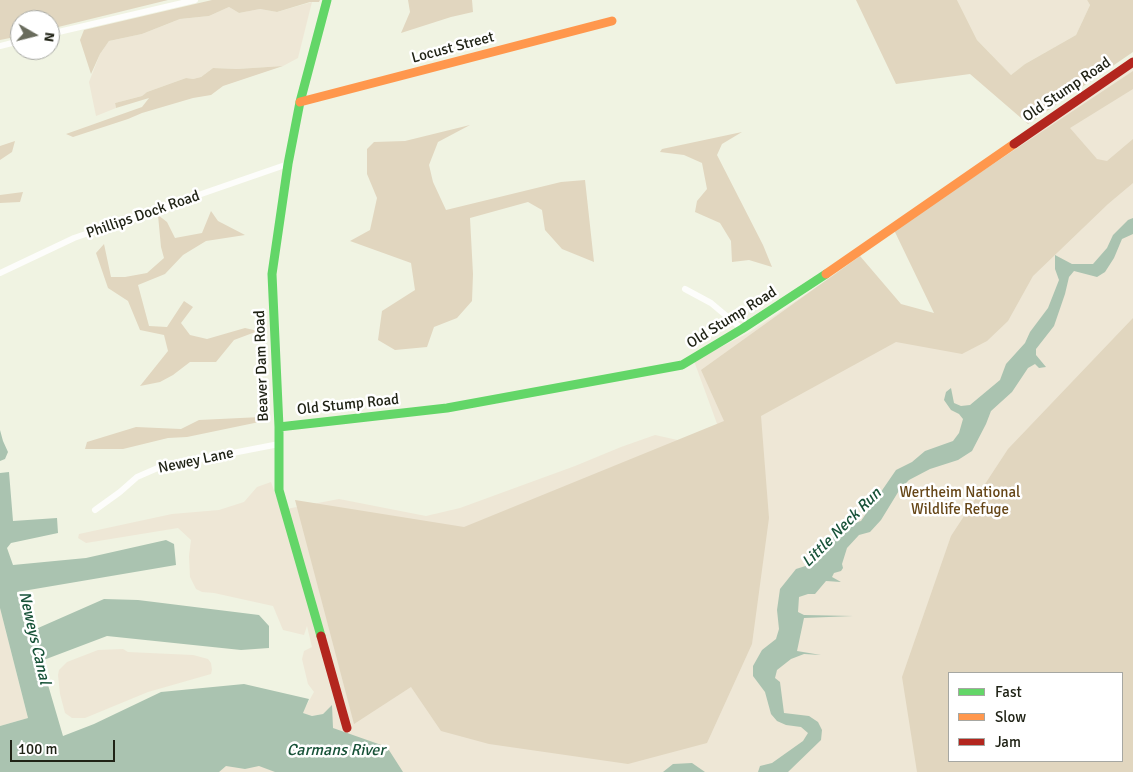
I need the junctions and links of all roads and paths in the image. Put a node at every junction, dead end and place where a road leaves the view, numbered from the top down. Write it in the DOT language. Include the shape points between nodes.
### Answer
graph roads {
  1 [pos="195,0"];
  2 [pos="327,0"];
  3 [pos="612,21"];
  4 [pos="60,32"];
  5 [pos="1133,62"];
  6 [pos="300,102"];
  7 [pos="288,164"];
  8 [pos="0,273"];
  9 [pos="685,289"];
  10 [pos="742,330"];
  11 [pos="279,426"];
  12 [pos="279,444"];
  13 [pos="95,510"];
  14 [pos="347,728"];
  1 -- 4 [label="street"];
  2 -- 6 [label="street, Beaver Dam Road"];
  3 -- 6 [label="street, Locust Street"];
  5 -- 10 [label="street, Old Stump Road"];
  6 -- 7 [label="street, Beaver Dam Road"];
  7 -- 8 [label="street, Phillips Dock Road" via="74,238"];
  7 -- 11 [label="street, Beaver Dam Road" via="272,274"];
  9 -- 10 [label="street" via="711,303"];
  10 -- 11 [label="street, Old Stump Road" via="682,365 447,408"];
  11 -- 12 [label="street, Beaver Dam Road"];
  12 -- 13 [label="street, Newey Lane" via="160,467 137,477"];
  12 -- 14 [label="street, Beaver Dam Road" via="279,490"];
}
